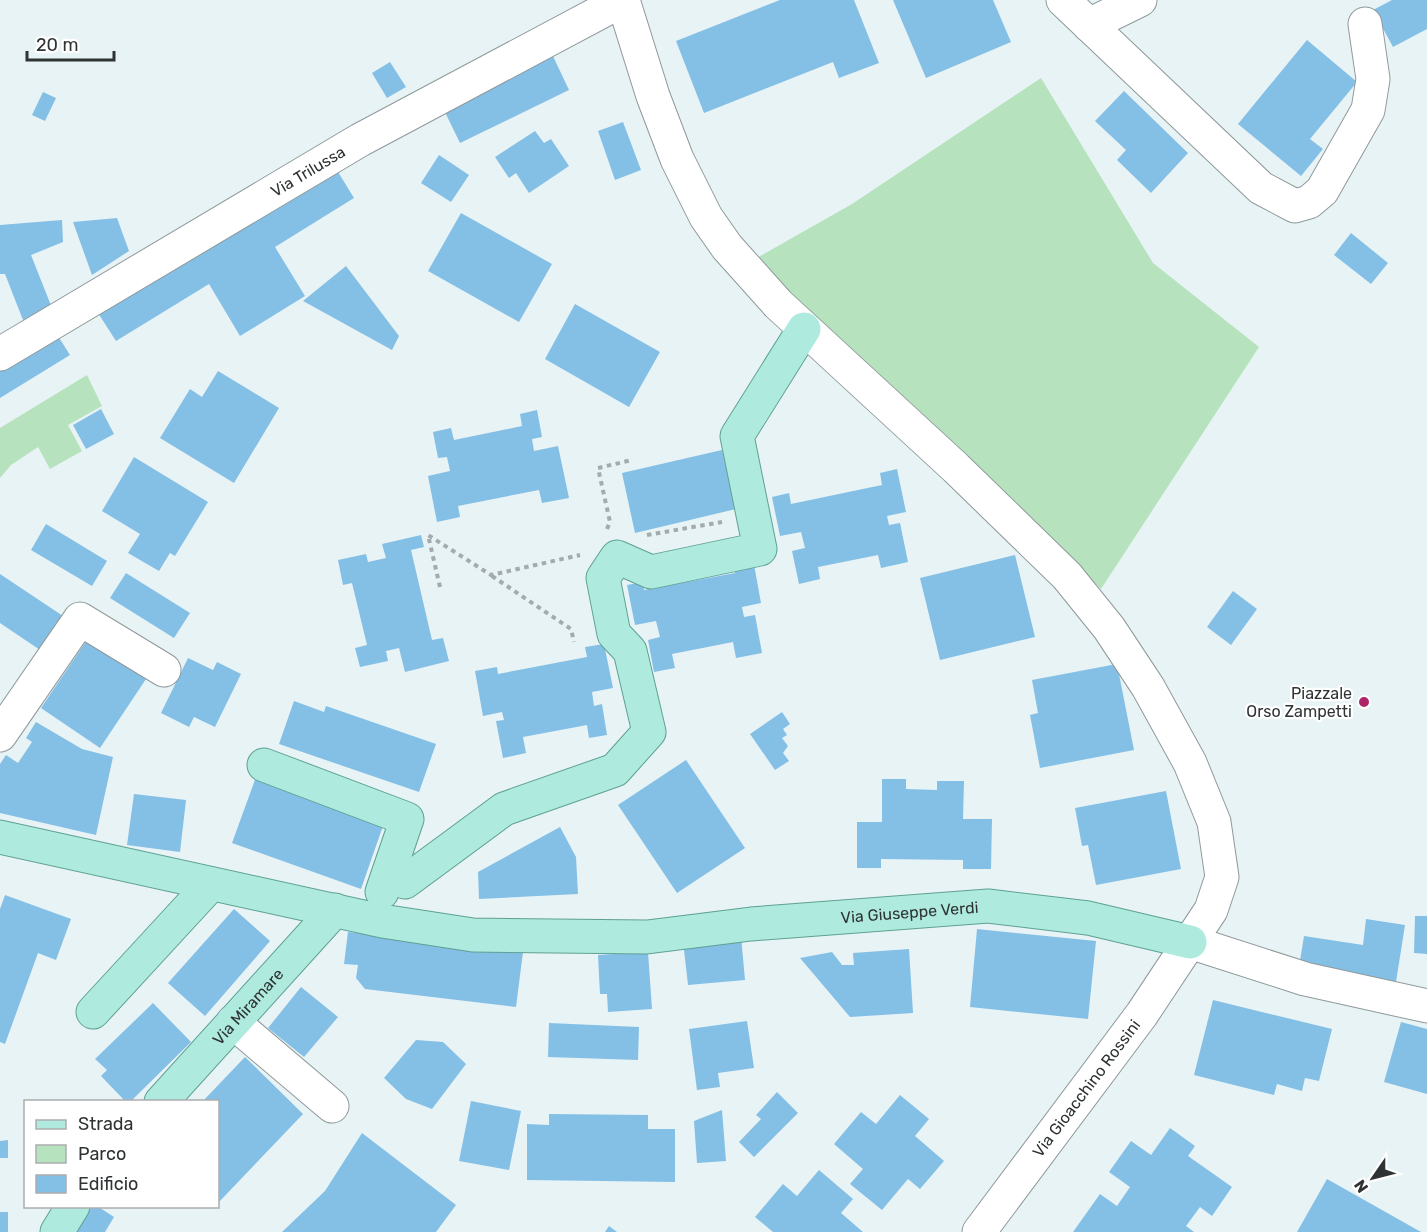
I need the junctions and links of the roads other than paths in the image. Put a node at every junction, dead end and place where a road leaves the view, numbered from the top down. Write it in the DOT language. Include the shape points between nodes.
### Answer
graph roads {
  1 [pos="623,0"];
  2 [pos="1063,0"];
  3 [pos="1140,0"];
  4 [pos="1365,24"];
  5 [pos="1089,25"];
  6 [pos="804,328"];
  7 [pos="0,354"];
  8 [pos="164,670"];
  9 [pos="0,735"];
  10 [pos="264,765"];
  11 [pos="0,837"];
  12 [pos="210,884"];
  13 [pos="390,898"];
  14 [pos="334,910"];
  15 [pos="1190,942"];
  16 [pos="1427,1006"];
  17 [pos="93,1012"];
  18 [pos="233,1022"];
  19 [pos="162,1100"];
  20 [pos="332,1106"];
  21 [pos="72,1208"];
  22 [pos="57,1232"];
  23 [pos="979,1232"];
  1 -- 6 [label="street, Via Gioacchino Rossini" via="653,96 690,189 727,247"];
  1 -- 7 [label="street, Via Trilussa" via="360,140"];
  2 -- 5 [label="street"];
  3 -- 5 [label="street"];
  4 -- 5 [label="street" via="1373,79 1368,110 1322,191 1309,202 1295,206 1261,188"];
  6 -- 13 [label="main road" via="736,436 760,549 651,572 617,557 603,578 614,634 630,651 649,732 615,770 504,809"];
  6 -- 15 [label="street, Via Gioacchino Rossini" via="1059,568 1109,628 1148,687 1190,763 1218,840 1222,877 1218,893"];
  8 -- 9 [label="street" via="80,619"];
  10 -- 13 [label="main road" via="407,819"];
  11 -- 12 [label="main road, Via Giuseppe Verdi"];
  12 -- 14 [label="main road, Via Giuseppe Verdi"];
  12 -- 17 [label="main road"];
  13 -- 14 [label="main road, Via Giuseppe Verdi"];
  13 -- 15 [label="main road, Via Giuseppe Verdi" via="473,935 647,937 751,924 988,906 1088,918"];
  14 -- 18 [label="main road, Via Miramare"];
  15 -- 16 [label="street, Via Giuseppe Verdi" via="1305,979"];
  15 -- 23 [label="street, Via Gioacchino Rossini" via="1142,1014"];
  18 -- 19 [label="main road, Via Miramare"];
  18 -- 20 [label="street"];
  21 -- 22 [label="main road"];
}
